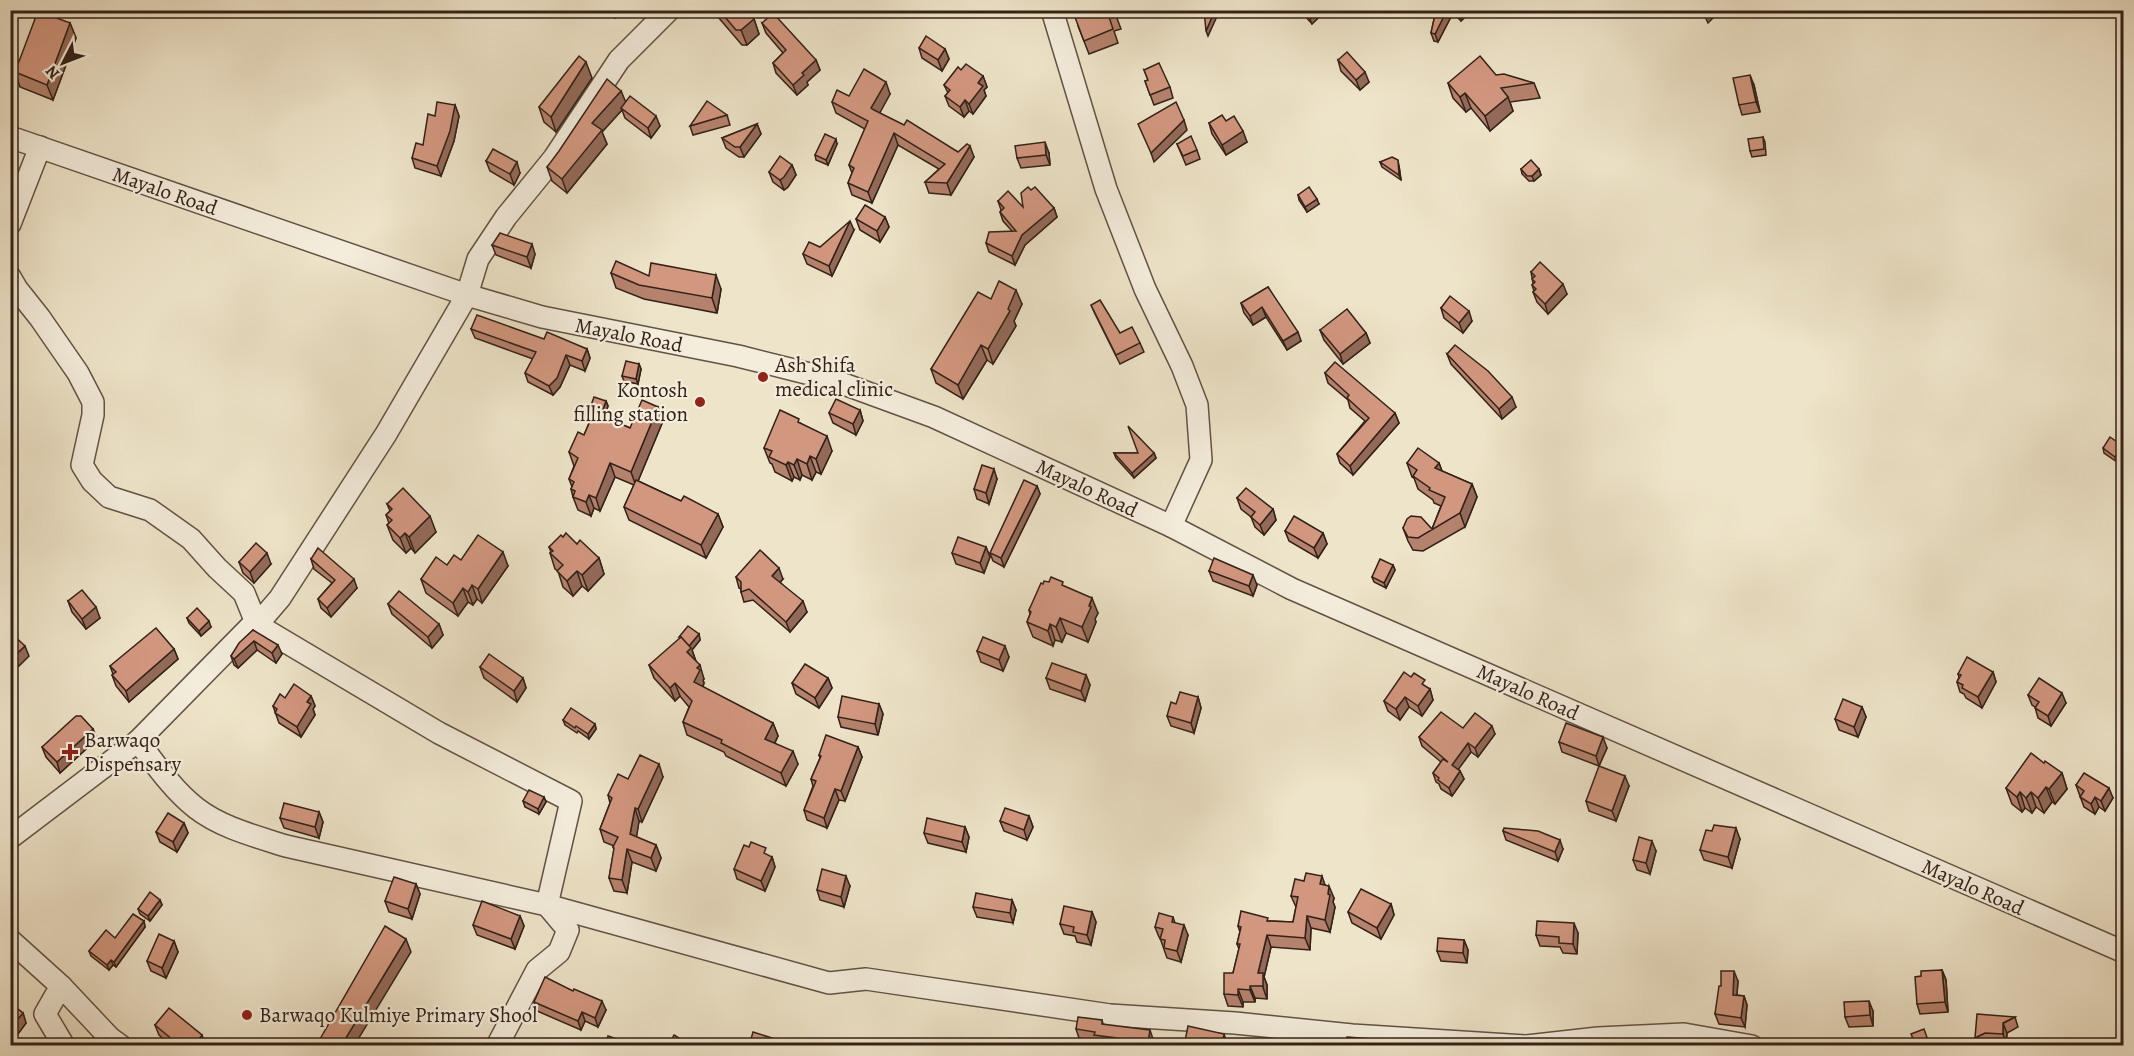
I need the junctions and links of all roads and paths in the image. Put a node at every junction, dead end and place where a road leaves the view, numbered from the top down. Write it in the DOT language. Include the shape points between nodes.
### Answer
graph roads {
  1 [pos="669,10"];
  2 [pos="1052,10"];
  3 [pos="10,137"];
  4 [pos="40,147"];
  5 [pos="10,224"];
  6 [pos="10,277"];
  7 [pos="467,295"];
  8 [pos="1171,526"];
  9 [pos="257,626"];
  10 [pos="138,741"];
  11 [pos="10,838"];
  12 [pos="547,905"];
  13 [pos="10,940"];
  14 [pos="2124,952"];
  15 [pos="61,986"];
  16 [pos="64,1046"];
  17 [pos="121,1046"];
  18 [pos="497,1046"];
  19 [pos="1526,1046"];
  20 [pos="1752,1046"];
  1 -- 7 [label="street" via="619,60 554,158 506,217 478,259"];
  2 -- 8 [label="street" via="1107,189 1145,289 1197,405 1201,460"];
  3 -- 4 [label="street, Mayalo Road"];
  4 -- 5 [label="street"];
  4 -- 7 [label="street, Mayalo Road"];
  6 -- 9 [label="street" via="78,373 93,402 82,465 92,481 109,497 150,510 191,539 244,593"];
  7 -- 8 [label="street, Mayalo Road" via="542,317 738,356 830,379 934,417"];
  7 -- 9 [label="street" via="346,497 280,598"];
  8 -- 14 [label="street, Mayalo Road" via="1292,589"];
  9 -- 10 [label="street" via="254,623"];
  9 -- 12 [label="street" via="439,733 571,801"];
  10 -- 11 [label="street"];
  10 -- 12 [label="street" via="194,807 223,824 286,846"];
  12 -- 18 [label="street" via="568,930 559,952 537,970"];
  12 -- 19 [label="street" via="829,983 866,979 1110,1015"];
  13 -- 15 [label="street"];
  15 -- 16 [label="street" via="45,1014"];
  15 -- 17 [label="street"];
  19 -- 20 [label="street" via="1684,1034"];
}
